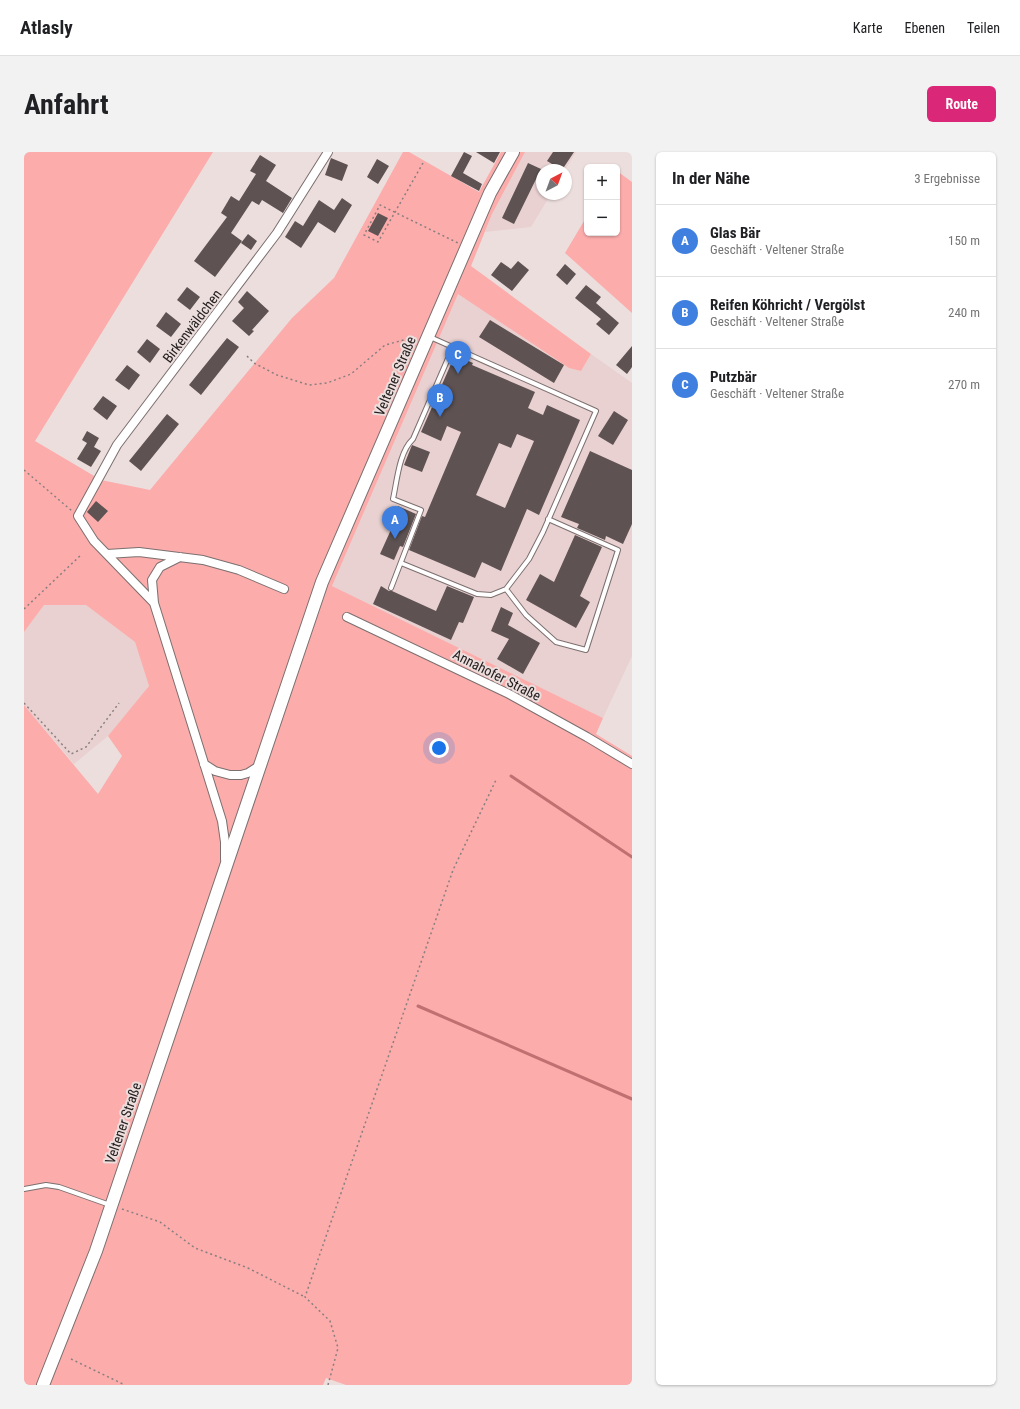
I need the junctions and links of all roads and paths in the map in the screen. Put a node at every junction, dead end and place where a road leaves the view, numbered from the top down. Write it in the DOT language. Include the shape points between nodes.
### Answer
graph roads {
  1 [pos="328,152"];
  2 [pos="513,152"];
  3 [pos="423,163"];
  4 [pos="395,212"];
  5 [pos="467,247"];
  6 [pos="428,336"];
  7 [pos="453,347"];
  8 [pos="247,356"];
  9 [pos="24,470"];
  10 [pos="78,516"];
  11 [pos="548,520"];
  12 [pos="82,554"];
  13 [pos="107,554"];
  14 [pos="180,557"];
  15 [pos="401,563"];
  16 [pos="391,588"];
  17 [pos="284,589"];
  18 [pos="506,589"];
  19 [pos="154,603"];
  20 [pos="24,609"];
  21 [pos="347,617"];
  22 [pos="24,703"];
  23 [pos="119,703"];
  24 [pos="204,764"];
  25 [pos="632,764"];
  26 [pos="259,766"];
  27 [pos="496,780"];
  28 [pos="225,868"];
  29 [pos="24,1188"];
  30 [pos="111,1206"];
  31 [pos="305,1297"];
  32 [pos="71,1359"];
  33 [pos="43,1385"];
  34 [pos="125,1385"];
  35 [pos="328,1385"];
  1 -- 10 [label="street, Birkenwäldchen" via="277,234 117,445"];
  2 -- 5 [label="main road, Veltener Straße" via="490,192"];
  3 -- 4 [label="path"];
  4 -- 4 [label="path" via="380,205 364,235 378,242"];
  4 -- 5 [label="path"];
  5 -- 6 [label="main road, Veltener Straße"];
  6 -- 7 [label="lane"];
  6 -- 8 [label="path" via="385,345 351,374 327,383 309,385 277,375 254,363"];
  6 -- 26 [label="main road, Veltener Straße" via="322,582"];
  7 -- 11 [label="lane" via="596,411"];
  7 -- 15 [label="lane" via="399,468 394,499 421,510"];
  9 -- 10 [label="path"];
  10 -- 13 [label="street" via="94,541"];
  11 -- 18 [label="lane" via="529,559"];
  11 -- 18 [label="lane" via="618,550 586,650 556,642 526,615"];
  12 -- 20 [label="path"];
  13 -- 14 [label="street" via="138,552"];
  13 -- 19 [label="street"];
  14 -- 17 [label="street" via="203,560 239,570"];
  14 -- 19 [label="street" via="160,567 152,580"];
  15 -- 16 [label="lane"];
  15 -- 18 [label="lane" via="476,594 491,595"];
  19 -- 24 [label="street"];
  21 -- 25 [label="street, Annahofer Straße" via="509,694"];
  22 -- 23 [label="path" via="71,754 86,747"];
  24 -- 26 [label="street" via="215,771 241,775"];
  24 -- 28 [label="street" via="222,821"];
  26 -- 28 [label="main road, Veltener Straße"];
  27 -- 31 [label="path" via="453,870"];
  28 -- 30 [label="main road, Veltener Straße"];
  29 -- 30 [label="lane" via="46,1185 59,1187"];
  30 -- 31 [label="path" via="160,1222 195,1248 248,1268"];
  30 -- 33 [label="main road, Veltener Straße"];
  31 -- 35 [label="path" via="330,1321 338,1348"];
  32 -- 34 [label="path"];
}
